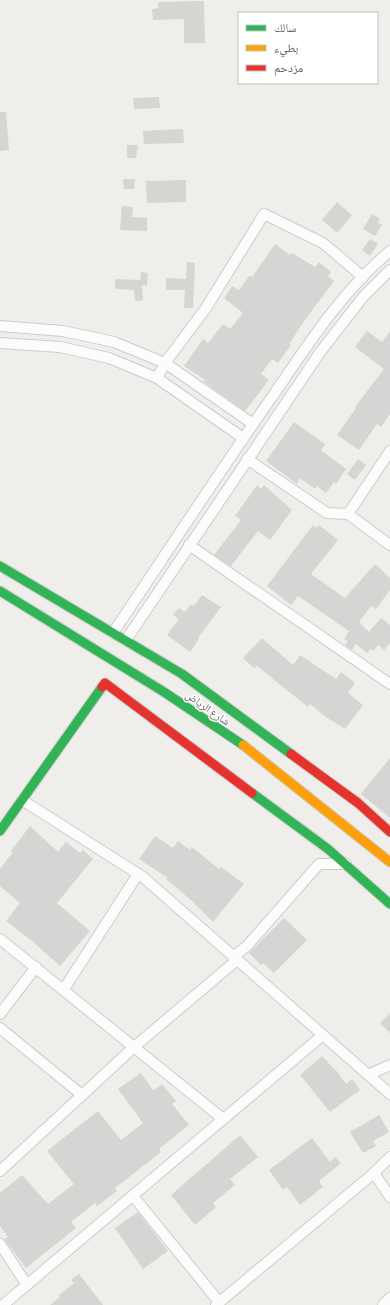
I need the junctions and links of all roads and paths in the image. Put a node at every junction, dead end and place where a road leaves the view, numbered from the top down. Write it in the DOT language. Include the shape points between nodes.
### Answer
graph roads {
  1 [pos="390,251"];
  2 [pos="390,270"];
  3 [pos="363,276"];
  4 [pos="0,326"];
  5 [pos="0,343"];
  6 [pos="165,363"];
  7 [pos="157,378"];
  8 [pos="253,424"];
  9 [pos="243,438"];
  10 [pos="390,451"];
  11 [pos="247,459"];
  12 [pos="348,514"];
  13 [pos="189,545"];
  14 [pos="390,545"];
  15 [pos="0,566"];
  16 [pos="2,594"];
  17 [pos="113,633"];
  18 [pos="126,640"];
  19 [pos="388,680"];
  20 [pos="22,800"];
  21 [pos="0,831"];
  22 [pos="390,832"];
  23 [pos="390,862"];
  24 [pos="346,864"];
  25 [pos="138,874"];
  26 [pos="390,904"];
  27 [pos="0,939"];
  28 [pos="235,959"];
  29 [pos="36,967"];
  30 [pos="64,989"];
  31 [pos="0,1014"];
  32 [pos="0,1028"];
  33 [pos="323,1035"];
  34 [pos="134,1047"];
  35 [pos="390,1065"];
  36 [pos="368,1075"];
  37 [pos="390,1094"];
  38 [pos="82,1095"];
  39 [pos="223,1120"];
  40 [pos="390,1157"];
  41 [pos="0,1171"];
  42 [pos="374,1173"];
  43 [pos="133,1196"];
  44 [pos="390,1197"];
  45 [pos="0,1244"];
  46 [pos="27,1285"];
  47 [pos="390,1298"];
  48 [pos="217,1304"];
  49 [pos="3,1305"];
  50 [pos="383,1305"];
  1 -- 3 [label="street"];
  2 -- 11 [label="street" via="363,297 321,351"];
  3 -- 6 [label="street" via="323,243 264,214 206,308"];
  3 -- 8 [label="street" via="309,343"];
  4 -- 6 [label="street" via="63,331 114,342"];
  5 -- 7 [label="street" via="60,347 102,357"];
  6 -- 7 [label="street"];
  6 -- 8 [label="street"];
  7 -- 9 [label="street"];
  8 -- 9 [label="street"];
  9 -- 17 [label="street"];
  10 -- 12 [label="street"];
  11 -- 12 [label="street" via="327,513"];
  11 -- 13 [label="street"];
  12 -- 14 [label="street"];
  13 -- 18 [label="street"];
  13 -- 19 [label="street"];
  15 -- 17 [label="main road, شارع الرياض"];
  16 -- 23 [label="main road, شارع الرياض" via="164,692 209,723 248,750"];
  17 -- 18 [label="main road, شارع الرياض"];
  18 -- 22 [label="main road, شارع الرياض" via="182,674 358,803"];
  20 -- 21 [label="main road"];
  20 -- 24 [label="main road" via="105,683"];
  20 -- 25 [label="street"];
  24 -- 26 [label="main road"];
  24 -- 28 [label="street" via="319,864"];
  25 -- 28 [label="street"];
  25 -- 30 [label="street"];
  27 -- 29 [label="street"];
  28 -- 33 [label="street"];
  28 -- 34 [label="street"];
  29 -- 30 [label="street"];
  29 -- 31 [label="street"];
  30 -- 34 [label="street"];
  32 -- 38 [label="street"];
  33 -- 36 [label="street"];
  33 -- 39 [label="street"];
  34 -- 38 [label="street"];
  34 -- 39 [label="street"];
  35 -- 36 [label="street"];
  36 -- 37 [label="street"];
  38 -- 41 [label="street"];
  39 -- 43 [label="street"];
  40 -- 42 [label="street"];
  42 -- 44 [label="street"];
  42 -- 48 [label="street"];
  43 -- 46 [label="street"];
  43 -- 48 [label="street"];
  45 -- 46 [label="street"];
  46 -- 49 [label="street"];
  47 -- 50 [label="street"];
}
